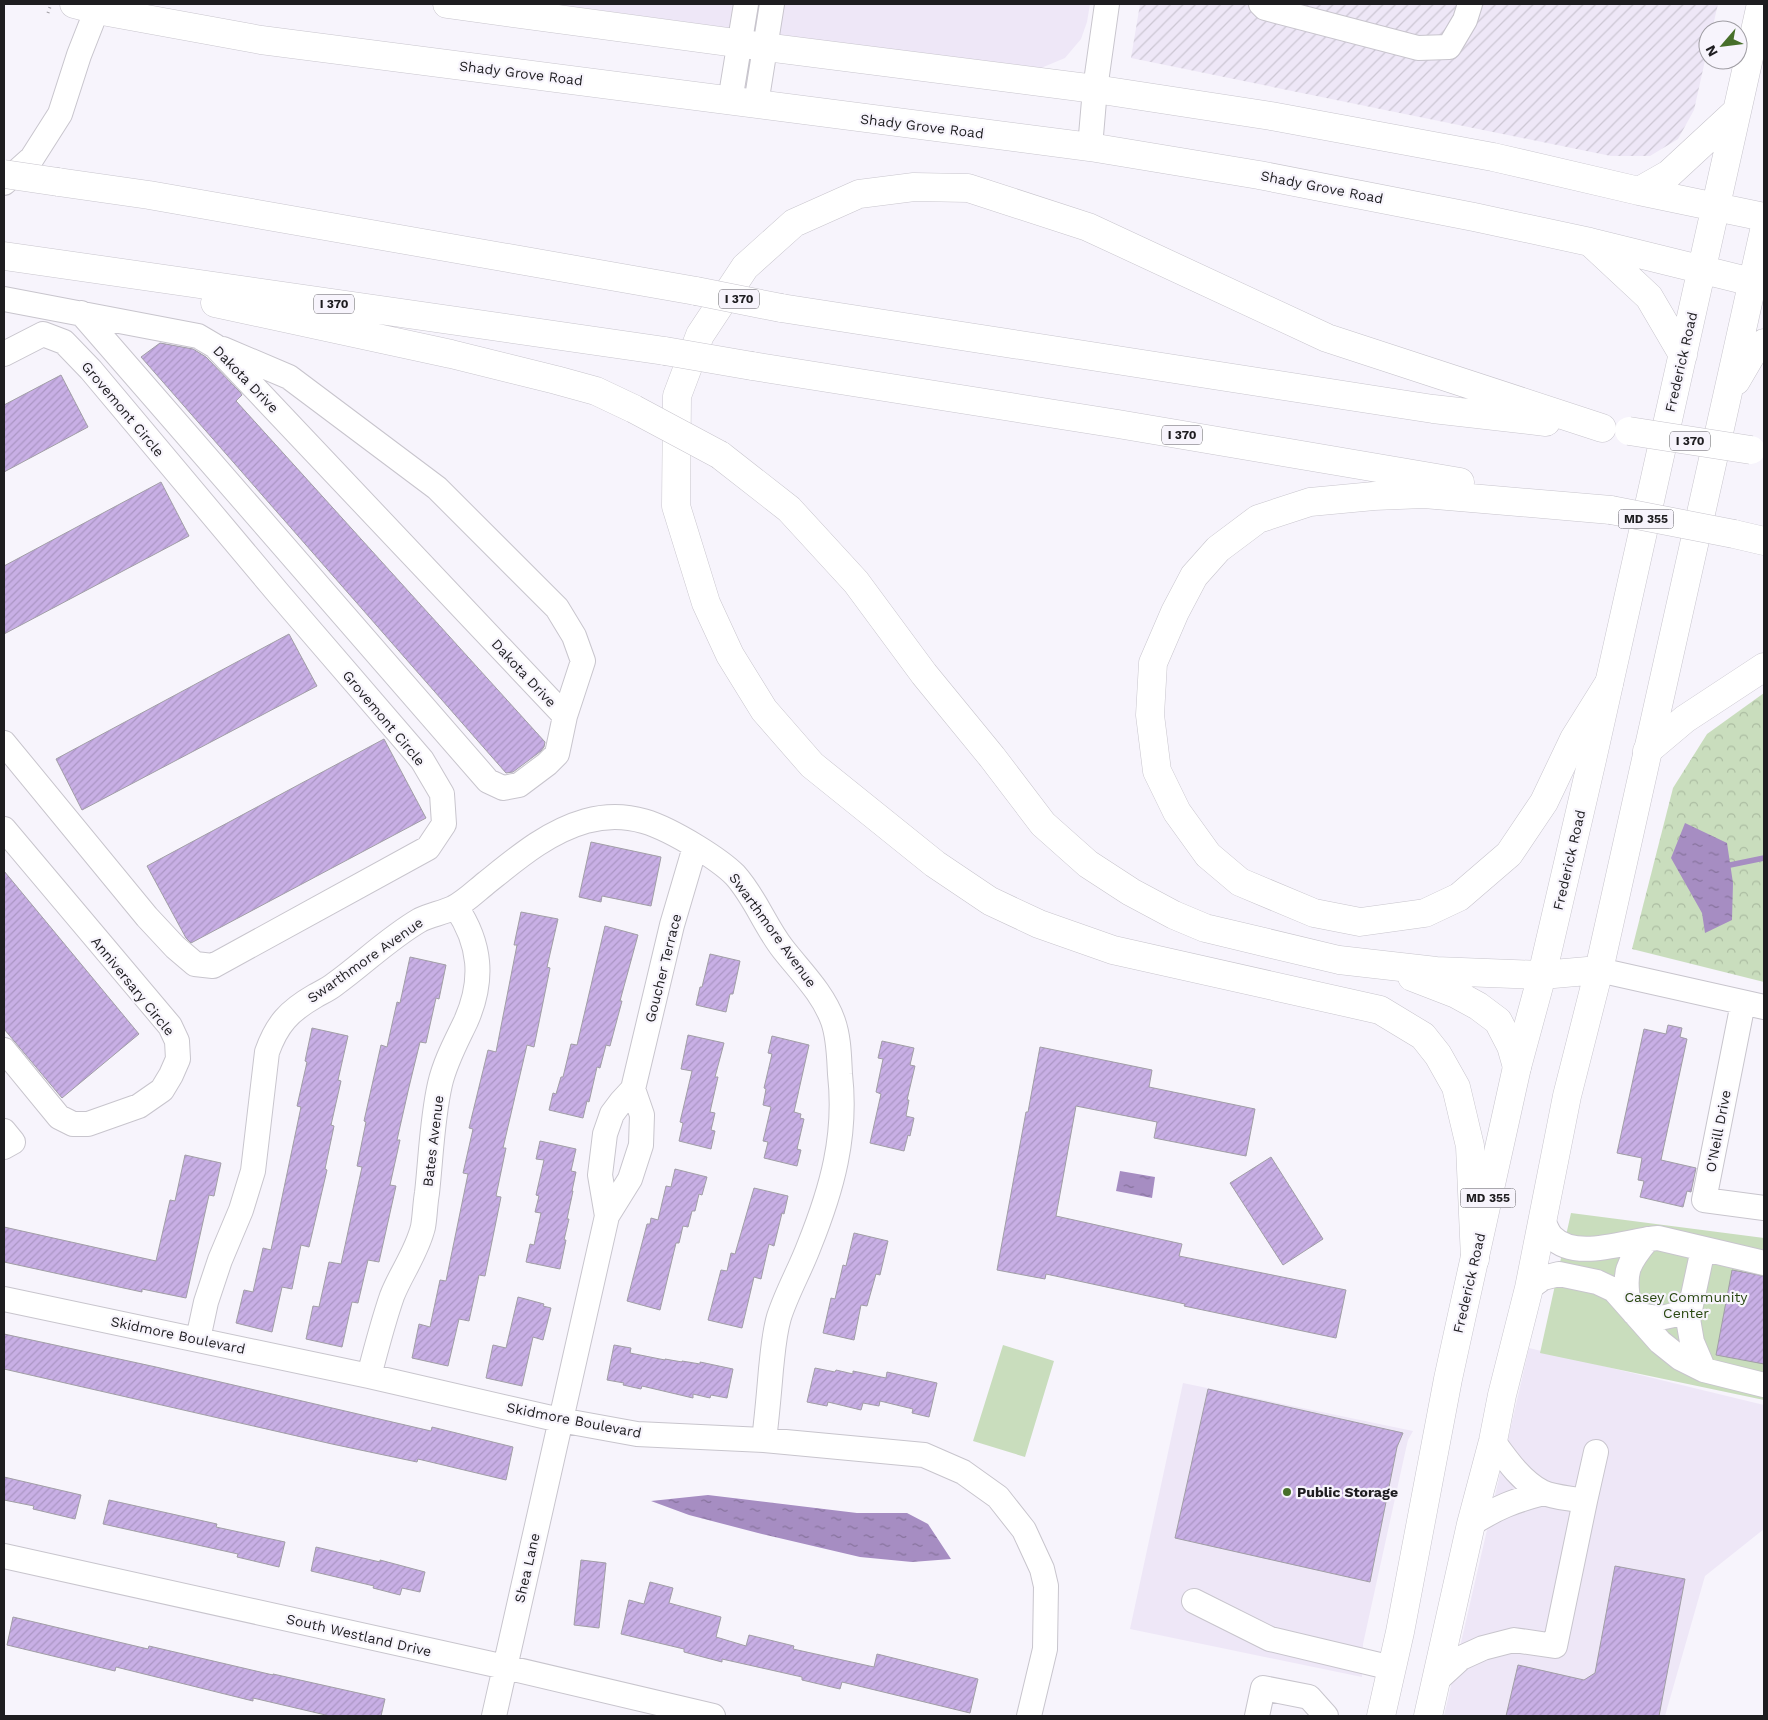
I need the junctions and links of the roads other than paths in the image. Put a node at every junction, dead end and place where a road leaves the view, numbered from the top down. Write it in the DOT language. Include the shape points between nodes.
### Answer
graph roads {
  1 [pos="447,4"];
  2 [pos="746,4"];
  3 [pos="772,4"];
  4 [pos="1107,4"];
  5 [pos="1261,4"];
  6 [pos="1470,4"];
  7 [pos="1761,4"];
  8 [pos="90,6"];
  9 [pos="753,45"];
  10 [pos="1095,89"];
  11 [pos="743,102"];
  12 [pos="1736,112"];
  13 [pos="1090,147"];
  14 [pos="4,174"];
  15 [pos="4,183"];
  16 [pos="1639,191"];
  17 [pos="1715,207"];
  18 [pos="1764,217"];
  19 [pos="1764,231"];
  20 [pos="1590,242"];
  21 [pos="4,257"];
  22 [pos="1702,269"];
  23 [pos="1758,284"];
  24 [pos="4,299"];
  25 [pos="81,313"];
  26 [pos="1764,343"];
  27 [pos="215,346"];
  28 [pos="4,354"];
  29 [pos="1683,355"];
  30 [pos="1727,397"];
  31 [pos="1602,428"];
  32 [pos="1758,451"];
  33 [pos="1611,510"];
  34 [pos="1764,541"];
  35 [pos="1764,667"];
  36 [pos="1609,683"];
  37 [pos="565,716"];
  38 [pos="4,743"];
  39 [pos="1647,751"];
  40 [pos="4,829"];
  41 [pos="696,847"];
  42 [pos="456,907"];
  43 [pos="1383,965"];
  44 [pos="1598,970"];
  45 [pos="1542,975"];
  46 [pos="1754,1005"];
  47 [pos="4,1050"];
  48 [pos="1517,1067"];
  49 [pos="633,1089"];
  50 [pos="4,1131"];
  51 [pos="4,1147"];
  52 [pos="1764,1208"];
  53 [pos="607,1216"];
  54 [pos="1542,1220"];
  55 [pos="1648,1239"];
  56 [pos="1703,1249"];
  57 [pos="1475,1259"];
  58 [pos="1764,1263"];
  59 [pos="1529,1288"];
  60 [pos="4,1298"];
  61 [pos="1631,1309"];
  62 [pos="1690,1310"];
  63 [pos="198,1339"];
  64 [pos="1704,1370"];
  65 [pos="369,1376"];
  66 [pos="1764,1385"];
  67 [pos="560,1420"];
  68 [pos="764,1440"];
  69 [pos="1492,1441"];
  70 [pos="1596,1452"];
  71 [pos="1544,1493"];
  72 [pos="1585,1501"];
  73 [pos="1472,1524"];
  74 [pos="4,1556"];
  75 [pos="1194,1601"];
  76 [pos="505,1667"];
  77 [pos="1392,1668"];
  78 [pos="1437,1680"];
  79 [pos="1324,1715"];
  80 [pos="494,1716"];
  81 [pos="713,1716"];
  82 [pos="1029,1716"];
  83 [pos="1257,1716"];
  84 [pos="1380,1716"];
  85 [pos="1428,1716"];
  1 -- 9 [label="main road"];
  2 -- 9 [label="street"];
  3 -- 9 [label="street"];
  4 -- 10 [label="street"];
  5 -- 6 [label="street" via="1265,8 1418,48 1449,47 1465,20"];
  7 -- 12 [label="main road, Frederick Road / MD 355"];
  8 -- 11 [label="main road, Shady Grove Road" via="261,40"];
  8 -- 15 [label="street" via="79,55 60,114 32,158"];
  9 -- 10 [label="main road"];
  9 -- 11 [label="street"];
  10 -- 13 [label="street"];
  10 -- 16 [label="main road" via="1271,116 1493,157"];
  11 -- 13 [label="main road, Shady Grove Road"];
  12 -- 16 [label="main road" via="1669,174"];
  12 -- 17 [label="main road, Frederick Road / MD 355"];
  13 -- 20 [label="main road, Shady Grove Road" via="1259,175"];
  14 -- 31 [label="main road, I 370, bridge" via="148,195 781,308 1433,409"];
  16 -- 17 [label="main road"];
  17 -- 18 [label="main road"];
  17 -- 22 [label="main road, Frederick Road / MD 355"];
  19 -- 23 [label="main road"];
  20 -- 22 [label="main road, Shady Grove Road"];
  20 -- 29 [label="main road" via="1649,297"];
  21 -- 33 [label="main road, I 370, bridge" via="665,351 1397,471"];
  21 -- 43 [label="main road, O'Neill Drive, bridge" via="451,354 596,391 634,409 720,455 789,509 856,582 1043,824 1088,864 1131,892 1205,928 1339,960"];
  22 -- 23 [label="main road, Shady Grove Road"];
  22 -- 29 [label="main road, Frederick Road / MD 355"];
  23 -- 30 [label="main road"];
  24 -- 25 [label="street, Dakota Drive"];
  25 -- 27 [label="street, Dakota Drive" via="198,336"];
  25 -- 37 [label="street, Dakota Drive" via="488,782 503,788 519,785 547,764 557,754"];
  26 -- 30 [label="main road" via="1753,352"];
  27 -- 37 [label="street, Dakota Drive"];
  27 -- 37 [label="street" via="289,377 437,488 557,608 574,636 583,661"];
  28 -- 38 [label="street, Grovemont Circle" via="43,334 64,342 91,370 422,760 442,794 444,824 428,848 213,966 196,964 147,917"];
  29 -- 36 [label="main road, Frederick Road / MD 355"];
  30 -- 39 [label="main road"];
  31 -- 32 [label="main road, I 370, bridge"];
  31 -- 57 [label="main road" via="1327,338 1088,227 968,188 914,187 859,194 794,223 745,267 700,335 677,396 676,506 706,603 730,654 764,710 812,764 935,864 990,900 1039,924 1112,950 1380,1010 1423,1036 1456,1087 1470,1146"];
  33 -- 34 [label="main road, I 370, bridge"];
  33 -- 36 [label="main road" via="1424,494 1310,502 1258,519 1218,549 1194,576 1174,612 1153,663 1150,715 1156,771 1177,812 1208,855 1240,882 1314,914 1360,922 1425,914 1460,897 1509,854 1544,802 1574,739"];
  35 -- 39 [label="main road" via="1685,719"];
  36 -- 45 [label="main road, Frederick Road / MD 355"];
  39 -- 44 [label="main road"];
  40 -- 47 [label="street, Anniversary Circle" via="170,1026 178,1041 178,1060 162,1090 138,1106 88,1124 73,1124 59,1117"];
  41 -- 42 [label="street, Swarthmore Avenue" via="658,825 641,820 624,817 587,821 528,850"];
  41 -- 49 [label="street, Goucher Terrace" via="672,925"];
  41 -- 68 [label="street, Swarthmore Avenue" via="734,874 781,947 818,992 834,1022 837,1037 843,1096 838,1157 810,1245 775,1332"];
  42 -- 63 [label="street, Swarthmore Avenue" via="423,918 403,930 333,986 292,1010 272,1037 267,1052 253,1171 208,1296"];
  42 -- 65 [label="street, Bates Avenue" via="476,950 476,987 440,1084 423,1227 393,1295"];
  43 -- 45 [label="main road, O'Neill Drive" via="1436,971"];
  43 -- 48 [label="main road" via="1456,994 1498,1021"];
  44 -- 45 [label="main road, O'Neill Drive"];
  44 -- 46 [label="street, O'Neill Drive"];
  44 -- 54 [label="main road" via="1567,1096"];
  45 -- 48 [label="main road, Frederick Road / MD 355"];
  46 -- 52 [label="street, O'Neill Drive" via="1704,1200"];
  48 -- 57 [label="main road, Frederick Road / MD 355"];
  49 -- 53 [label="street, Goucher Terrace" via="612,1114 605,1134 600,1175"];
  49 -- 53 [label="street, Goucher Terrace" via="642,1115 641,1145 630,1179"];
  50 -- 51 [label="street" via="13,1142"];
  53 -- 67 [label="street, Goucher Terrace"];
  54 -- 55 [label="street" via="1552,1237 1574,1247 1608,1248"];
  54 -- 59 [label="main road"];
  55 -- 56 [label="street" via="1658,1238"];
  55 -- 61 [label="street" via="1628,1269 1625,1286"];
  56 -- 58 [label="street"];
  56 -- 62 [label="street"];
  57 -- 77 [label="main road, Frederick Road / MD 355"];
  59 -- 61 [label="street" via="1544,1278 1559,1274 1576,1277 1614,1290"];
  59 -- 69 [label="main road"];
  60 -- 63 [label="street, Skidmore Boulevard"];
  61 -- 62 [label="street" via="1650,1318 1667,1318"];
  61 -- 64 [label="street" via="1660,1342 1680,1358"];
  62 -- 64 [label="street" via="1688,1319 1692,1342"];
  63 -- 65 [label="street, Skidmore Boulevard"];
  64 -- 66 [label="street"];
  65 -- 67 [label="street, Skidmore Boulevard"];
  67 -- 68 [label="street, Skidmore Boulevard" via="637,1434"];
  67 -- 76 [label="street, Shea Lane"];
  68 -- 82 [label="street, Skidmore Boulevard" via="924,1455 963,1472 998,1497 1024,1530 1046,1586 1045,1649"];
  69 -- 71 [label="street" via="1532,1486"];
  69 -- 73 [label="main road"];
  70 -- 72 [label="street"];
  71 -- 72 [label="street"];
  71 -- 73 [label="street" via="1514,1500"];
  72 -- 78 [label="street" via="1555,1646 1514,1640 1483,1648 1460,1658"];
  73 -- 78 [label="main road"];
  74 -- 76 [label="street, South Westland Drive"];
  75 -- 77 [label="street" via="1270,1639"];
  76 -- 80 [label="street, Shea Lane"];
  76 -- 81 [label="street, South Westland Drive"];
  77 -- 84 [label="main road, Frederick Road / MD 355"];
  78 -- 85 [label="main road"];
  79 -- 83 [label="street" via="1309,1696 1263,1688"];
}
